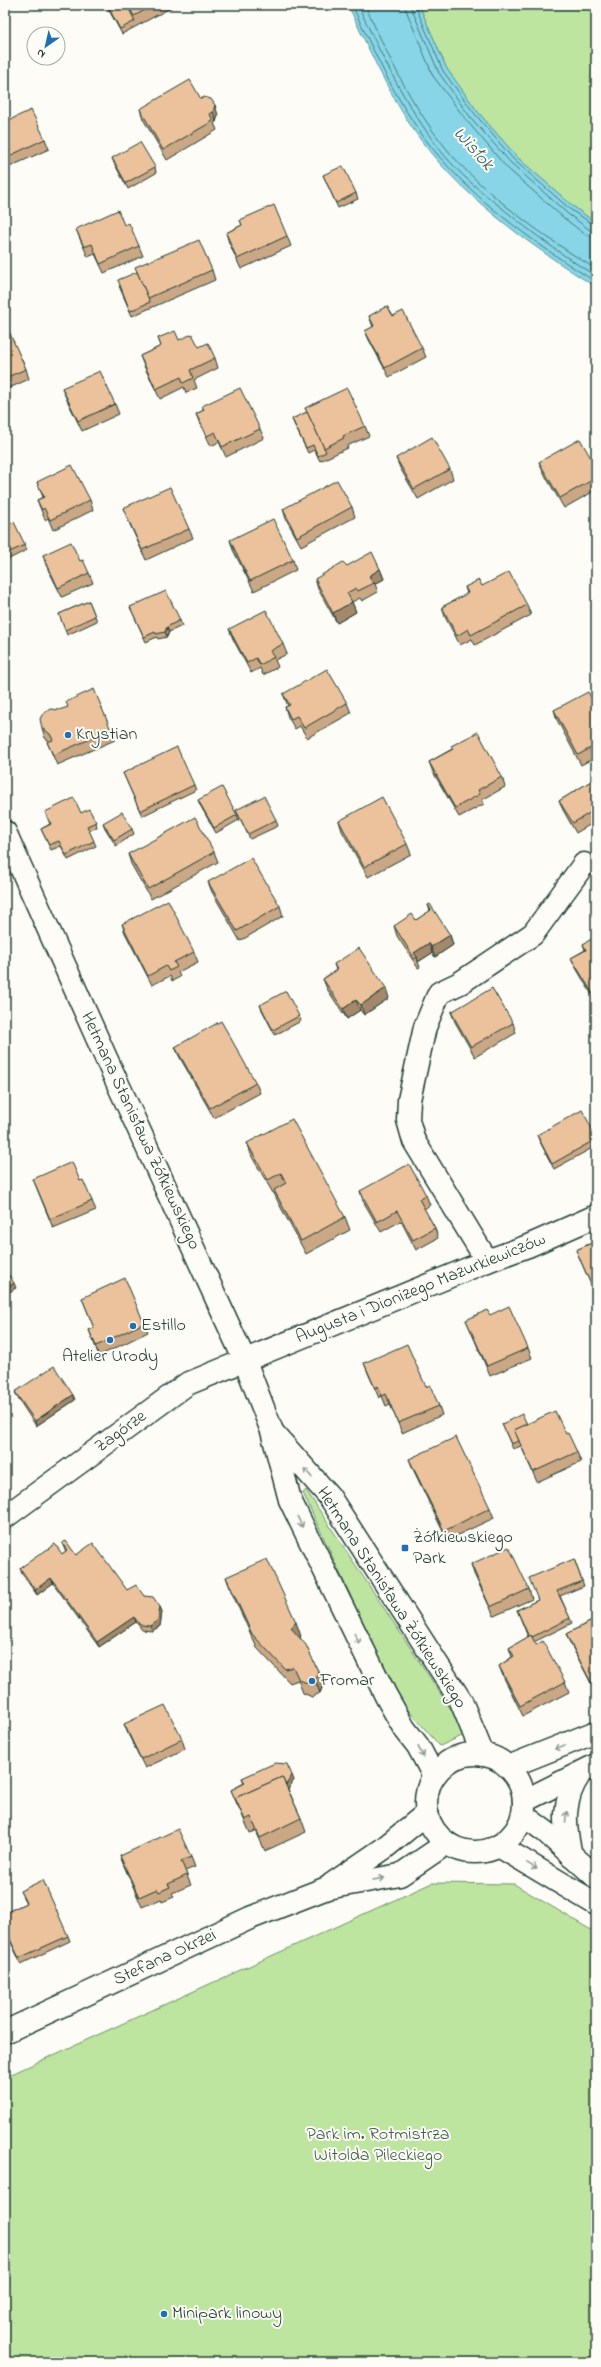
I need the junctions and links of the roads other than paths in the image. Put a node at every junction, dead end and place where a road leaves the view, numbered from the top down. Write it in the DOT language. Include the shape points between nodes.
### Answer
graph roads {
  1 [pos="5,832"];
  2 [pos="584,864"];
  3 [pos="596,1216"];
  4 [pos="487,1260"];
  5 [pos="245,1361"];
  6 [pos="272,1432"];
  7 [pos="5,1517"];
  8 [pos="596,1732"];
  9 [pos="483,1755"];
  10 [pos="508,1767"];
  11 [pos="588,1769"];
  12 [pos="434,1776"];
  13 [pos="524,1808"];
  14 [pos="427,1813"];
  15 [pos="446,1843"];
  16 [pos="499,1846"];
  17 [pos="570,1855"];
  18 [pos="596,1877"];
  19 [pos="326,1888"];
  20 [pos="596,1904"];
  21 [pos="5,2032"];
  1 -- 5 [label="street, Hetmana Stanisława Żółkiewskiego"];
  2 -- 4 [label="street" via="533,934 460,984 439,993 425,1027 409,1100 408,1120 414,1141"];
  3 -- 4 [label="street, Augusta i Dionizego Mazurkiewiczów" via="528,1246"];
  4 -- 5 [label="street, Augusta i Dionizego Mazurkiewiczów"];
  5 -- 6 [label="street, Hetmana Stanisława Żółkiewskiego"];
  5 -- 7 [label="street, Zagórze" via="187,1384"];
  9 -- 6 [label="street, Hetmana Stanisława Żółkiewskiego, one-way" via="460,1701 333,1502"];
  6 -- 12 [label="street, Hetmana Stanisława Żółkiewskiego, one-way" via="290,1500 386,1696"];
  8 -- 10 [label="street, one-way"];
  9 -- 10 [label="street" via="496,1759"];
  9 -- 12 [label="street" via="456,1758"];
  10 -- 13 [label="street" via="520,1783"];
  11 -- 13 [label="street"];
  17 -- 11 [label="street, one-way" via="565,1829 570,1787"];
  12 -- 14 [label="street" via="427,1794"];
  13 -- 16 [label="street" via="518,1828"];
  13 -- 17 [label="street"];
  14 -- 15 [label="street" via="434,1830"];
  14 -- 19 [label="street, Stefana Okrzei" via="383,1849"];
  15 -- 16 [label="street" via="469,1852 481,1852"];
  19 -- 15 [label="street, Stefana Okrzei, one-way" via="400,1875"];
  16 -- 20 [label="street, one-way"];
  17 -- 18 [label="street"];
  19 -- 21 [label="street, Stefana Okrzei" via="250,1918"];
}
